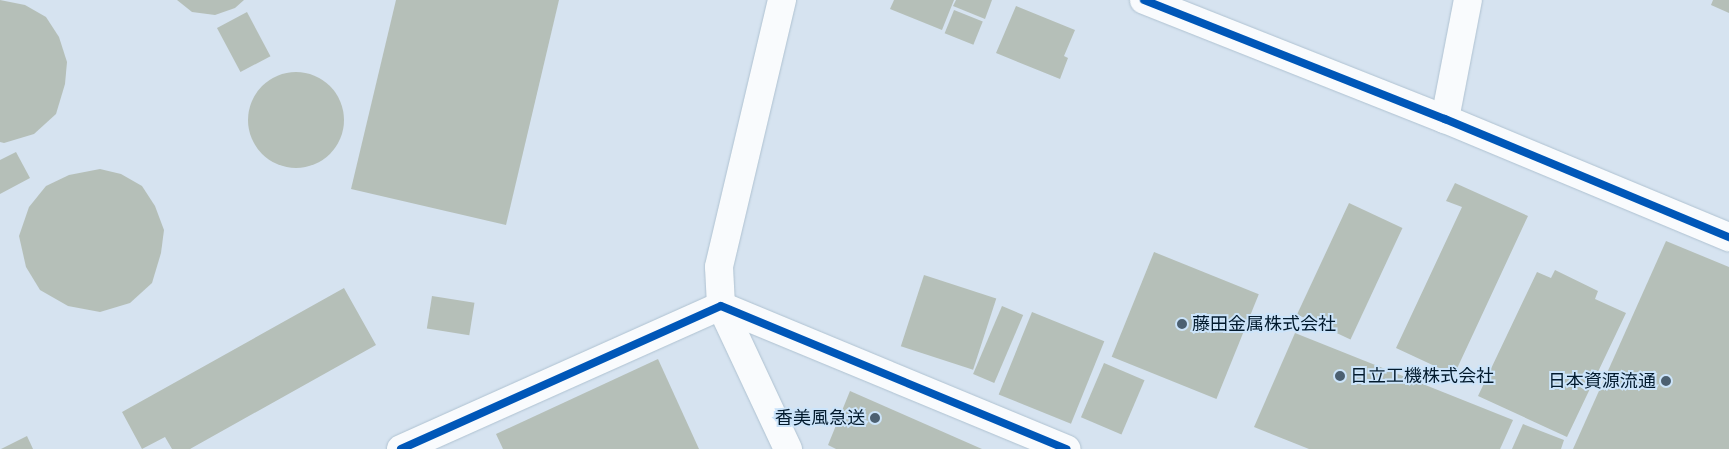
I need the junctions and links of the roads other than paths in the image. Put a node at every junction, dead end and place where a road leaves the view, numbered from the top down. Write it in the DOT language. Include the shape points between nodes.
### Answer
graph roads {
  1 [pos="782,0"];
  2 [pos="1144,0"];
  3 [pos="1468,0"];
  4 [pos="1445,119"];
  5 [pos="1729,237"];
  6 [pos="721,306"];
  7 [pos="401,449"];
  8 [pos="788,449"];
  9 [pos="1067,449"];
  1 -- 6 [label="street" via="729,213 719,267"];
  2 -- 4 [label="street"];
  3 -- 4 [label="street"];
  4 -- 5 [label="street"];
  6 -- 7 [label="street"];
  6 -- 8 [label="street"];
  6 -- 9 [label="street"];
}
